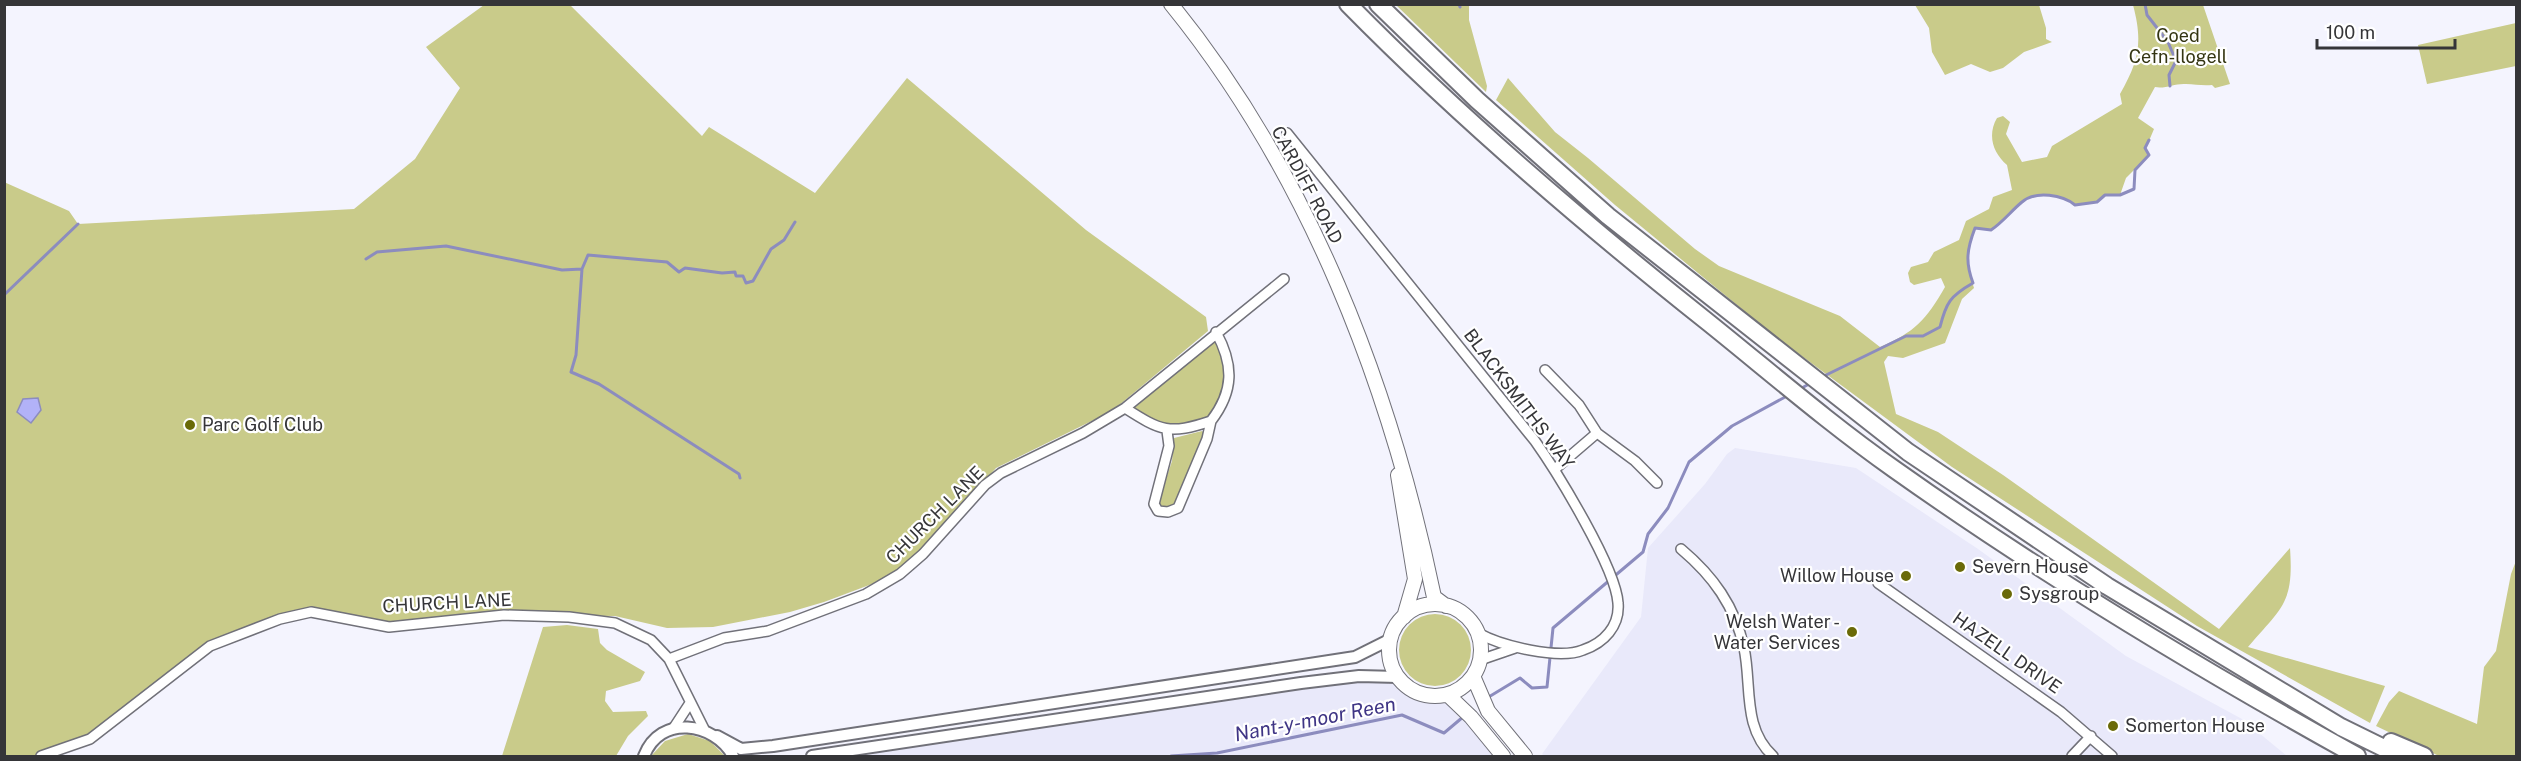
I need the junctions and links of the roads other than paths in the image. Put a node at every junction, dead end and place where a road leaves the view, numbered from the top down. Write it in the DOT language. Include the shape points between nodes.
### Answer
graph roads {
  1 [pos="1171,4"];
  2 [pos="1348,4"];
  3 [pos="1378,4"];
  4 [pos="1287,133"];
  5 [pos="1284,279"];
  6 [pos="1216,332"];
  7 [pos="1545,370"];
  8 [pos="1125,408"];
  9 [pos="1211,421"];
  10 [pos="1167,431"];
  11 [pos="1597,433"];
  12 [pos="1392,434"];
  13 [pos="1555,469"];
  14 [pos="1658,483"];
  15 [pos="1681,549"];
  16 [pos="1878,583"];
  17 [pos="1446,606"];
  18 [pos="1404,617"];
  19 [pos="1478,633"];
  20 [pos="1391,639"];
  21 [pos="1520,647"];
  22 [pos="669,659"];
  23 [pos="1480,660"];
  24 [pos="1473,676"];
  25 [pos="1398,677"];
  26 [pos="2235,689"];
  27 [pos="2284,693"];
  28 [pos="1448,695"];
  29 [pos="690,704"];
  30 [pos="673,729"];
  31 [pos="704,729"];
  32 [pos="717,736"];
  33 [pos="2091,736"];
  34 [pos="41,756"];
  35 [pos="644,756"];
  36 [pos="733,756"];
  37 [pos="812,756"];
  38 [pos="1503,756"];
  39 [pos="1525,756"];
  40 [pos="1773,756"];
  41 [pos="2072,756"];
  42 [pos="2112,756"];
  43 [pos="2342,756"];
  44 [pos="2357,756"];
  45 [pos="2400,756"];
  46 [pos="2424,756"];
  1 -- 12 [label="main road, CARDIFF ROAD" via="1246,111 1312,224 1359,338"];
  2 -- 26 [label="highway" via="1469,121 1593,231 1891,467 2052,577"];
  3 -- 27 [label="highway" via="1608,216 1908,452 2107,586"];
  4 -- 13 [label="street, BLACKSMITHS WAY"];
  5 -- 6 [label="street, CHURCH LANE"];
  6 -- 8 [label="street, CHURCH LANE"];
  6 -- 9 [label="street" via="1231,376 1228,392"];
  7 -- 11 [label="street" via="1579,405"];
  8 -- 10 [label="street"];
  8 -- 22 [label="street, CHURCH LANE" via="1001,473 985,485 923,554 900,574 866,594 768,631 724,638"];
  9 -- 10 [label="street"];
  9 -- 10 [label="street" via="1178,508 1168,512 1158,511 1154,504 1169,446"];
  11 -- 13 [label="street"];
  11 -- 14 [label="street"];
  12 -- 17 [label="main road, CARDIFF ROAD" via="1416,511 1434,597"];
  12 -- 18 [label="main road, CARDIFF ROAD" via="1415,579"];
  13 -- 21 [label="street, BLACKSMITHS WAY" via="1605,566 1618,603 1611,632 1600,642 1571,655"];
  15 -- 40 [label="street" via="1712,578 1734,615 1746,655 1752,718 1758,738"];
  16 -- 33 [label="street, HAZELL DRIVE"];
  17 -- 18 [label="main road" via="1424,606"];
  17 -- 19 [label="main road" via="1459,611"];
  18 -- 20 [label="main road"];
  19 -- 21 [label="street, BLACKSMITHS WAY" via="1495,642"];
  19 -- 23 [label="main road"];
  20 -- 25 [label="main road" via="1390,659"];
  20 -- 32 [label="street" via="1354,657 773,746 741,749"];
  21 -- 23 [label="street, BLACKSMITHS WAY"];
  22 -- 29 [label="street, CHURCH LANE"];
  22 -- 34 [label="street, CHURCH LANE" via="651,640 615,623 504,615 388,627 311,612 280,619 210,646 90,739"];
  23 -- 24 [label="main road"];
  24 -- 28 [label="main road"];
  24 -- 39 [label="main road" via="1488,711"];
  25 -- 28 [label="main road" via="1416,693"];
  25 -- 37 [label="street" via="1359,676 1301,683"];
  26 -- 43 [label="highway"];
  26 -- 44 [label="highway"];
  27 -- 45 [label="highway"];
  27 -- 46 [label="highway"];
  28 -- 38 [label="main road"];
  29 -- 30 [label="street"];
  29 -- 31 [label="street, CHURCH LANE"];
  30 -- 31 [label="street"];
  30 -- 35 [label="street" via="657,737"];
  31 -- 32 [label="street"];
  32 -- 36 [label="street"];
  33 -- 41 [label="street"];
  33 -- 42 [label="street, HAZELL DRIVE"];
}
